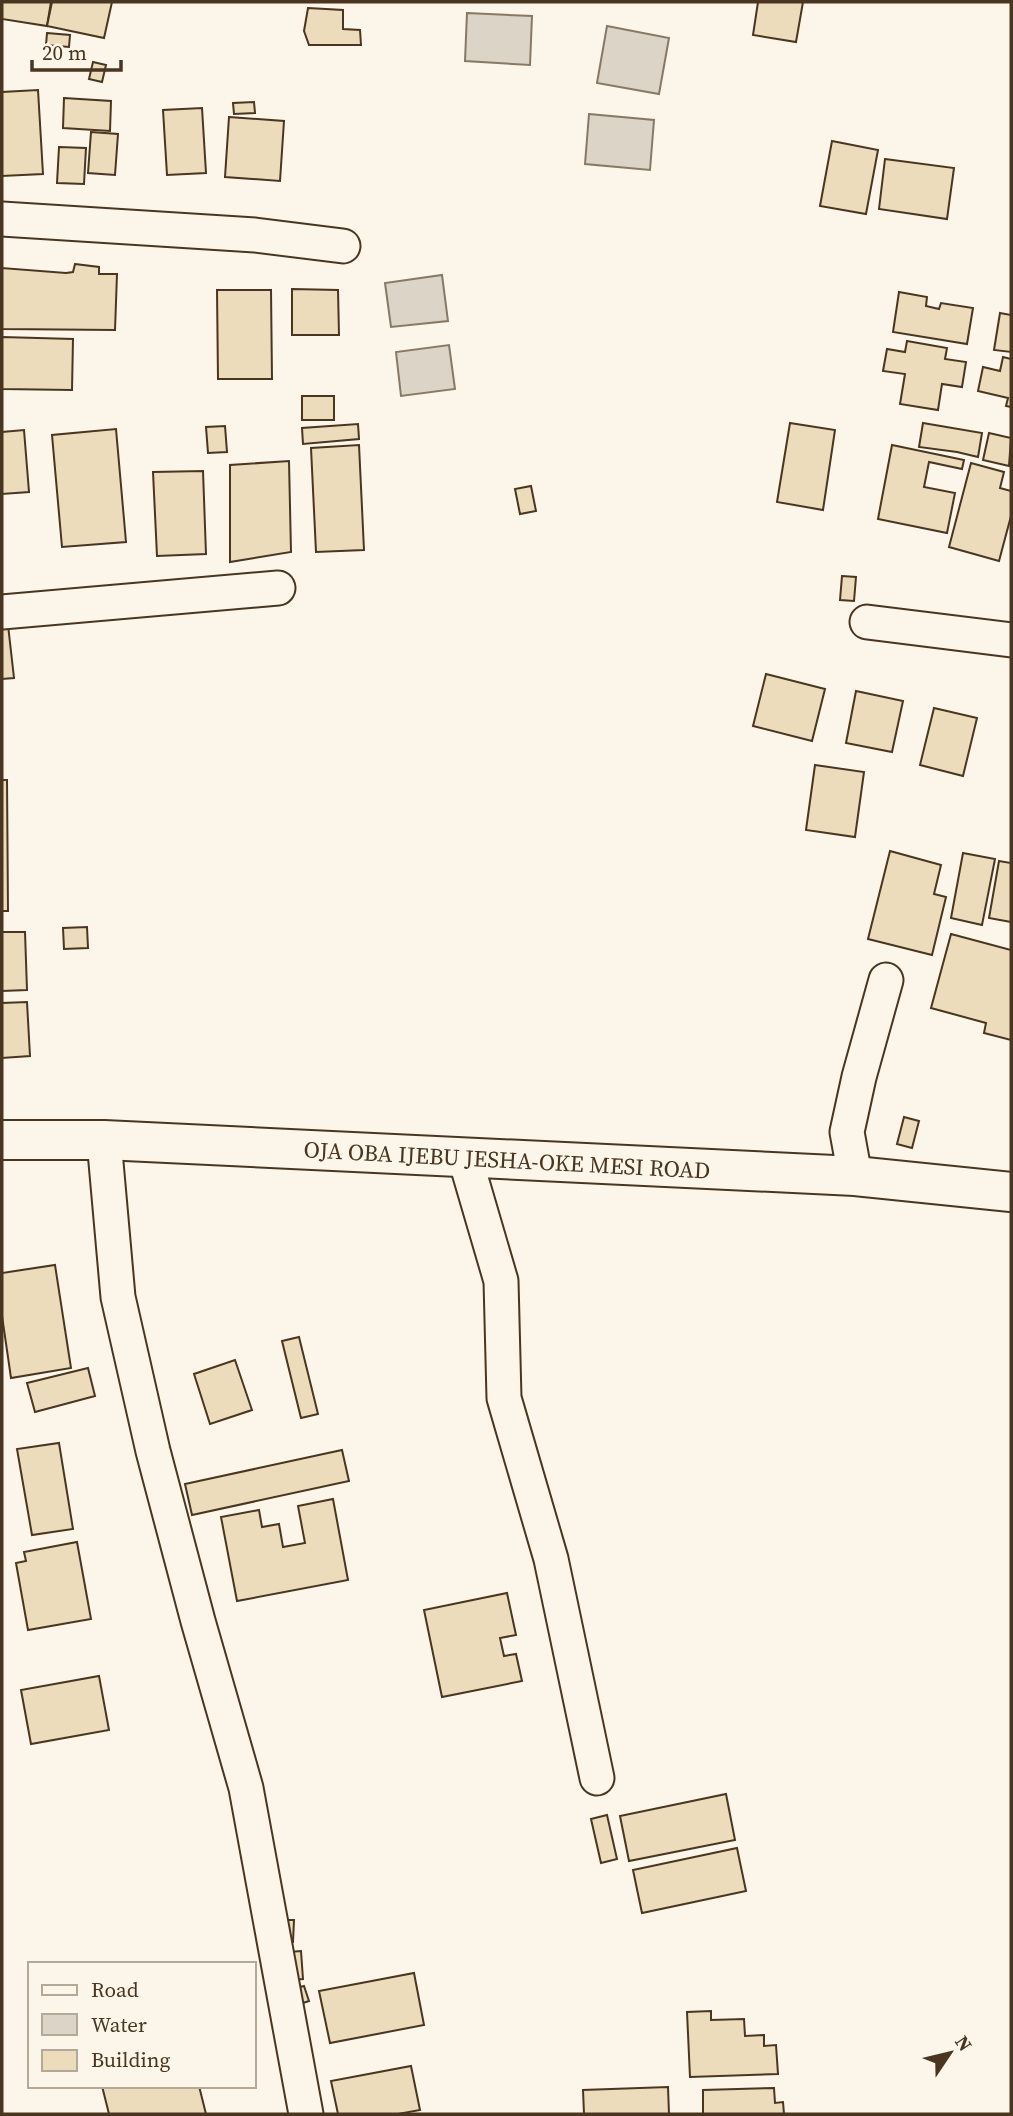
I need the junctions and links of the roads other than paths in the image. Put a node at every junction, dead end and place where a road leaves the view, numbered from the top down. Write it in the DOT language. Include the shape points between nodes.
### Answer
graph roads {
  1 [pos="2,219"];
  2 [pos="343,246"];
  3 [pos="278,587"];
  4 [pos="2,612"];
  5 [pos="867,622"];
  6 [pos="1011,640"];
  7 [pos="886,980"];
  8 [pos="2,1140"];
  9 [pos="104,1140"];
  10 [pos="465,1158"];
  11 [pos="855,1177"];
  12 [pos="1011,1192"];
  13 [pos="597,1778"];
  14 [pos="306,2114"];
  1 -- 2 [label="street" via="255,235"];
  3 -- 4 [label="street"];
  5 -- 6 [label="street"];
  7 -- 11 [label="street" via="847,1132"];
  8 -- 9 [label="main road, OJA OBA IJEBU JESHA-OKE MESI ROAD"];
  9 -- 10 [label="main road, OJA OBA IJEBU JESHA-OKE MESI ROAD"];
  9 -- 14 [label="street" via="118,1297 153,1451 246,1788"];
  10 -- 11 [label="main road, OJA OBA IJEBU JESHA-OKE MESI ROAD"];
  10 -- 13 [label="street" via="500,1281 504,1398 551,1559"];
  11 -- 12 [label="main road, OJA OBA IJEBU JESHA-OKE MESI ROAD"];
}
